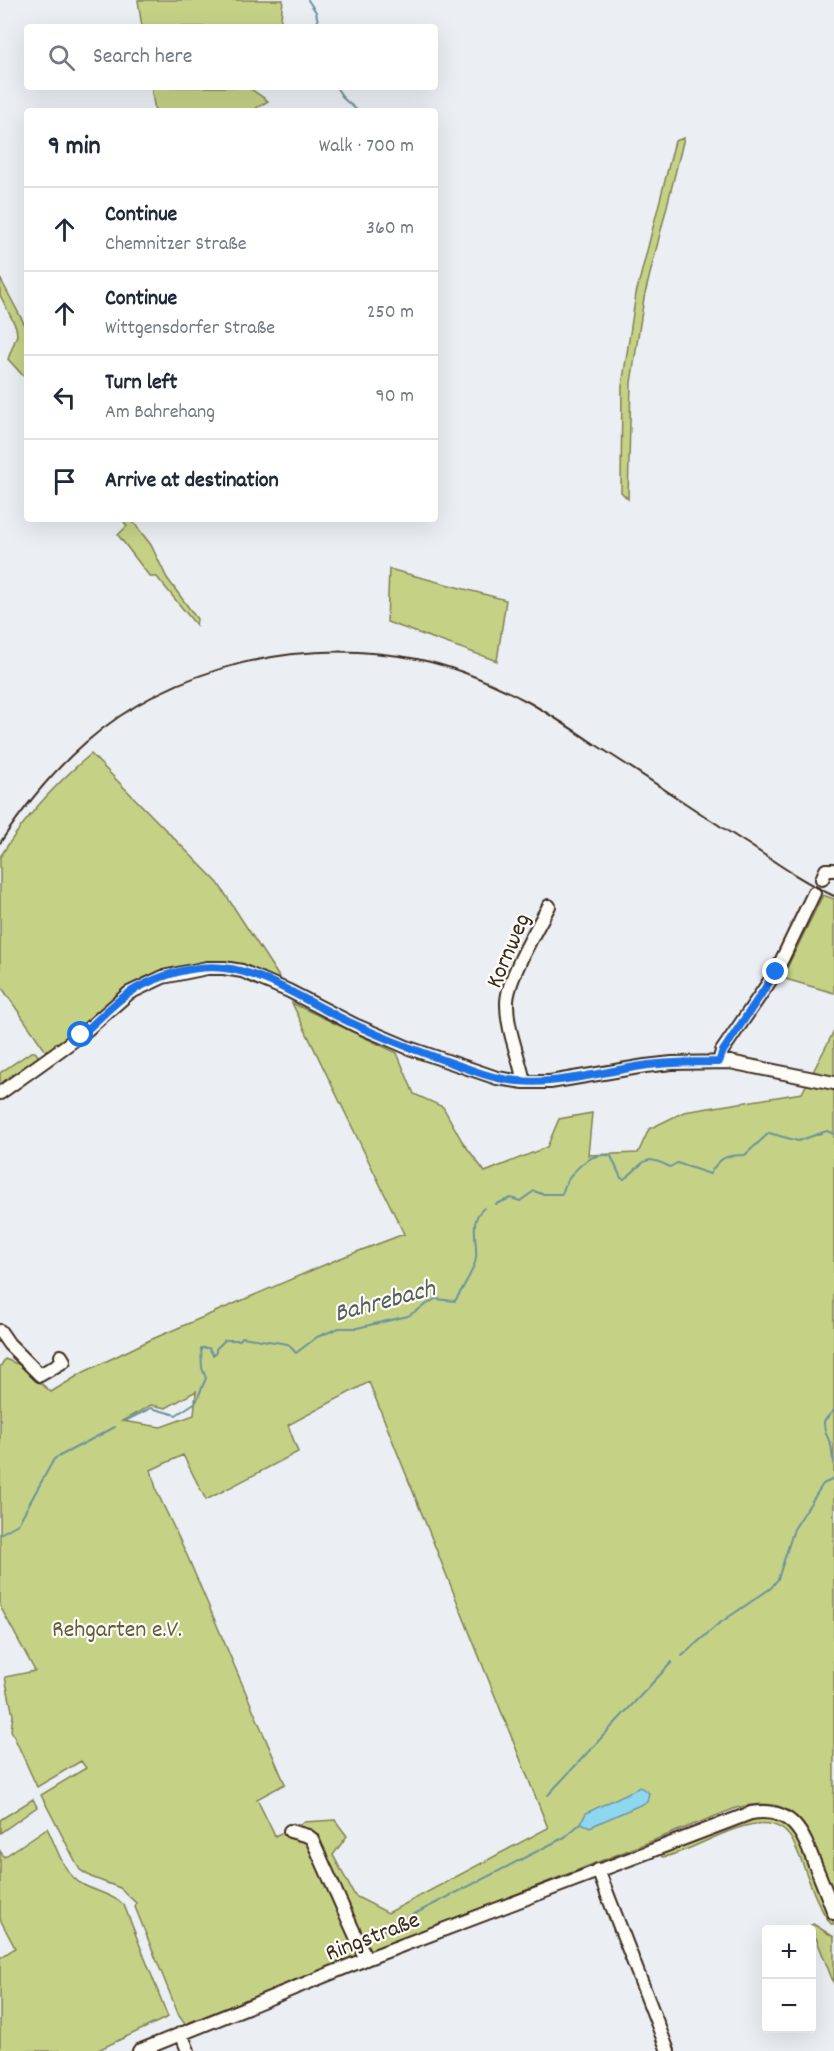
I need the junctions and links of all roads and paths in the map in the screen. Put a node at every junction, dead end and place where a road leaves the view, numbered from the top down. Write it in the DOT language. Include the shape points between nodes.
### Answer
graph roads {
  1 [pos="834,870"];
  2 [pos="822,879"];
  3 [pos="814,893"];
  4 [pos="549,906"];
  5 [pos="719,1062"];
  6 [pos="524,1082"];
  7 [pos="834,1083"];
  8 [pos="0,1093"];
  9 [pos="0,1330"];
  10 [pos="61,1356"];
  11 [pos="290,1831"];
  12 [pos="598,1870"];
  13 [pos="834,1913"];
  14 [pos="366,1959"];
  15 [pos="181,2033"];
  16 [pos="138,2051"];
  17 [pos="188,2051"];
  18 [pos="668,2051"];
  1 -- 2 [label="street" via="826,870"];
  3 -- 5 [label="street" via="776,972"];
  4 -- 6 [label="street, Kornweg" via="516,970 506,1003"];
  5 -- 6 [label="street" via="645,1065 561,1081"];
  5 -- 7 [label="street"];
  6 -- 8 [label="street" via="497,1078 355,1025 242,971 207,968 163,977 129,993 81,1035"];
  9 -- 10 [label="street" via="40,1375 64,1361"];
  11 -- 14 [label="street, Ringstraße" via="312,1839"];
  12 -- 13 [label="street, Ringstraße" via="751,1813 774,1812 794,1823 801,1832"];
  12 -- 14 [label="street, Ringstraße"];
  12 -- 18 [label="street"];
  14 -- 15 [label="street, Ringstraße"];
  15 -- 16 [label="street, Ringstraße"];
  15 -- 17 [label="street"];
}
